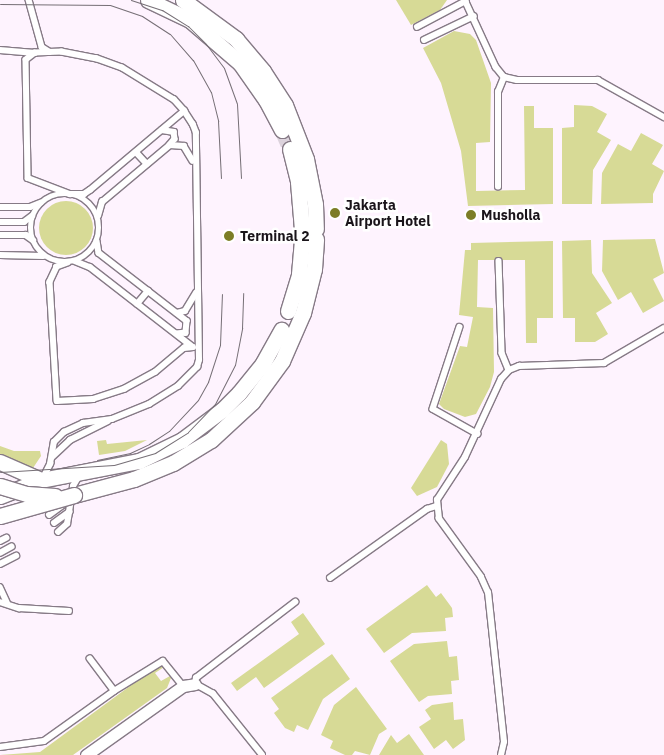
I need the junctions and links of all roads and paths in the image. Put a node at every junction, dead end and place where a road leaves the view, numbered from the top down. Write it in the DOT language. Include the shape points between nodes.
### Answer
graph roads {
  1 [pos="29,0"];
  2 [pos="148,0"];
  3 [pos="183,0"];
  4 [pos="465,1"];
  5 [pos="474,16"];
  6 [pos="418,28"];
  7 [pos="424,40"];
  8 [pos="0,50"];
  9 [pos="52,52"];
  10 [pos="35,53"];
  11 [pos="504,77"];
  12 [pos="184,112"];
  13 [pos="663,114"];
  14 [pos="282,130"];
  15 [pos="161,131"];
  16 [pos="170,145"];
  17 [pos="290,149"];
  18 [pos="136,152"];
  19 [pos="147,164"];
  20 [pos="195,169"];
  21 [pos="498,187"];
  22 [pos="70,194"];
  23 [pos="44,200"];
  24 [pos="0,207"];
  25 [pos="34,214"];
  26 [pos="98,218"];
  27 [pos="0,222"];
  28 [pos="309,234"];
  29 [pos="0,235"];
  30 [pos="98,239"];
  31 [pos="33,240"];
  32 [pos="0,255"];
  33 [pos="46,257"];
  34 [pos="75,261"];
  35 [pos="499,261"];
  36 [pos="68,263"];
  37 [pos="198,289"];
  38 [pos="148,291"];
  39 [pos="137,304"];
  40 [pos="288,311"];
  41 [pos="176,313"];
  42 [pos="460,328"];
  43 [pos="664,328"];
  44 [pos="281,330"];
  45 [pos="175,333"];
  46 [pos="193,347"];
  47 [pos="199,357"];
  48 [pos="509,370"];
  49 [pos="112,419"];
  50 [pos="478,434"];
  51 [pos="52,457"];
  52 [pos="0,462"];
  53 [pos="85,473"];
  54 [pos="41,480"];
  55 [pos="0,486"];
  56 [pos="0,496"];
  57 [pos="72,500"];
  58 [pos="436,506"];
  59 [pos="49,514"];
  60 [pos="0,516"];
  61 [pos="54,523"];
  62 [pos="58,532"];
  63 [pos="6,538"];
  64 [pos="0,541"];
  65 [pos="11,546"];
  66 [pos="0,553"];
  67 [pos="16,556"];
  68 [pos="0,564"];
  69 [pos="330,578"];
  70 [pos="0,587"];
  71 [pos="0,602"];
  72 [pos="7,602"];
  73 [pos="295,602"];
  74 [pos="69,611"];
  75 [pos="90,659"];
  76 [pos="195,684"];
  77 [pos="183,686"];
  78 [pos="114,692"];
  79 [pos="0,747"];
  80 [pos="503,754"];
  81 [pos="86,755"];
  82 [pos="262,755"];
  1 -- 9 [label="lane" via="42,47"];
  2 -- 14 [label="street" via="190,20 240,63"];
  3 -- 28 [label="street" via="236,39 263,71 285,105 306,158 315,204"];
  4 -- 5 [label="lane"];
  4 -- 6 [label="lane"];
  5 -- 7 [label="lane"];
  5 -- 11 [label="lane" via="496,67"];
  8 -- 10 [label="lane"];
  9 -- 10 [label="lane"];
  9 -- 12 [label="lane" via="89,57 122,68 164,92"];
  10 -- 22 [label="lane" via="28,57 25,65 27,174 35,182"];
  11 -- 13 [label="lane" via="517,80 598,80"];
  11 -- 21 [label="lane" via="498,92"];
  12 -- 15 [label="lane"];
  12 -- 20 [label="lane" via="195,130"];
  15 -- 16 [label="lane" via="168,129 174,132 175,139"];
  15 -- 18 [label="lane"];
  16 -- 19 [label="lane"];
  16 -- 20 [label="lane" via="180,145 189,151"];
  17 -- 28 [label="street"];
  18 -- 19 [label="lane"];
  18 -- 22 [label="lane" via="84,194"];
  19 -- 26 [label="lane" via="102,202"];
  20 -- 37 [label="lane"];
  22 -- 23 [label="lane"];
  22 -- 26 [label="lane" via="87,201"];
  23 -- 24 [label="lane" via="30,207"];
  23 -- 25 [label="lane"];
  25 -- 27 [label="lane" via="24,222"];
  25 -- 31 [label="lane"];
  26 -- 30 [label="lane"];
  28 -- 40 [label="street"];
  28 -- 57 [label="street" via="314,269 302,313 282,361 252,402 211,440 173,463 134,480"];
  29 -- 31 [label="lane" via="26,236"];
  30 -- 34 [label="lane" via="87,255"];
  30 -- 38 [label="lane" via="100,252"];
  31 -- 33 [label="lane"];
  32 -- 33 [label="lane"];
  33 -- 36 [label="lane"];
  34 -- 36 [label="lane"];
  34 -- 39 [label="lane" via="84,264"];
  35 -- 48 [label="lane" via="502,353"];
  36 -- 46 [label="lane" via="57,267 50,282 54,397 59,403 93,399 141,381 184,348"];
  37 -- 41 [label="lane" via="185,311"];
  37 -- 47 [label="lane"];
  38 -- 39 [label="lane"];
  38 -- 41 [label="lane"];
  39 -- 45 [label="lane"];
  41 -- 45 [label="lane" via="187,321 189,327 184,334"];
  42 -- 50 [label="lane" via="433,409"];
  43 -- 48 [label="lane" via="604,363 519,366"];
  44 -- 53 [label="street" via="251,378 207,422 162,451"];
  45 -- 46 [label="lane"];
  46 -- 47 [label="lane"];
  47 -- 49 [label="lane" via="194,371 178,386 149,404"];
  48 -- 50 [label="lane" via="501,379"];
  49 -- 51 [label="lane" via="70,440"];
  49 -- 51 [label="lane" via="82,423 64,432 54,442"];
  50 -- 58 [label="lane"];
  51 -- 54 [label="lane"];
  52 -- 54 [label="street"];
  53 -- 54 [label="street"];
  53 -- 57 [label="lane" via="74,482"];
  54 -- 56 [label="street"];
  55 -- 57 [label="street, bridge" via="27,494"];
  57 -- 59 [label="lane"];
  57 -- 60 [label="street, bridge"];
  57 -- 61 [label="lane" via="67,515"];
  57 -- 62 [label="lane" via="67,524"];
  58 -- 69 [label="lane" via="427,509"];
  58 -- 80 [label="lane" via="439,519 481,577 488,594"];
  63 -- 64 [label="lane"];
  65 -- 66 [label="lane"];
  67 -- 68 [label="lane"];
  70 -- 72 [label="lane"];
  71 -- 72 [label="lane"];
  72 -- 74 [label="lane" via="19,608"];
  73 -- 76 [label="lane" via="203,670"];
  75 -- 78 [label="lane"];
  76 -- 77 [label="street"];
  76 -- 82 [label="lane" via="213,694"];
  77 -- 78 [label="lane" via="163,661"];
  77 -- 81 [label="street"];
  78 -- 79 [label="lane" via="44,741"];
}
